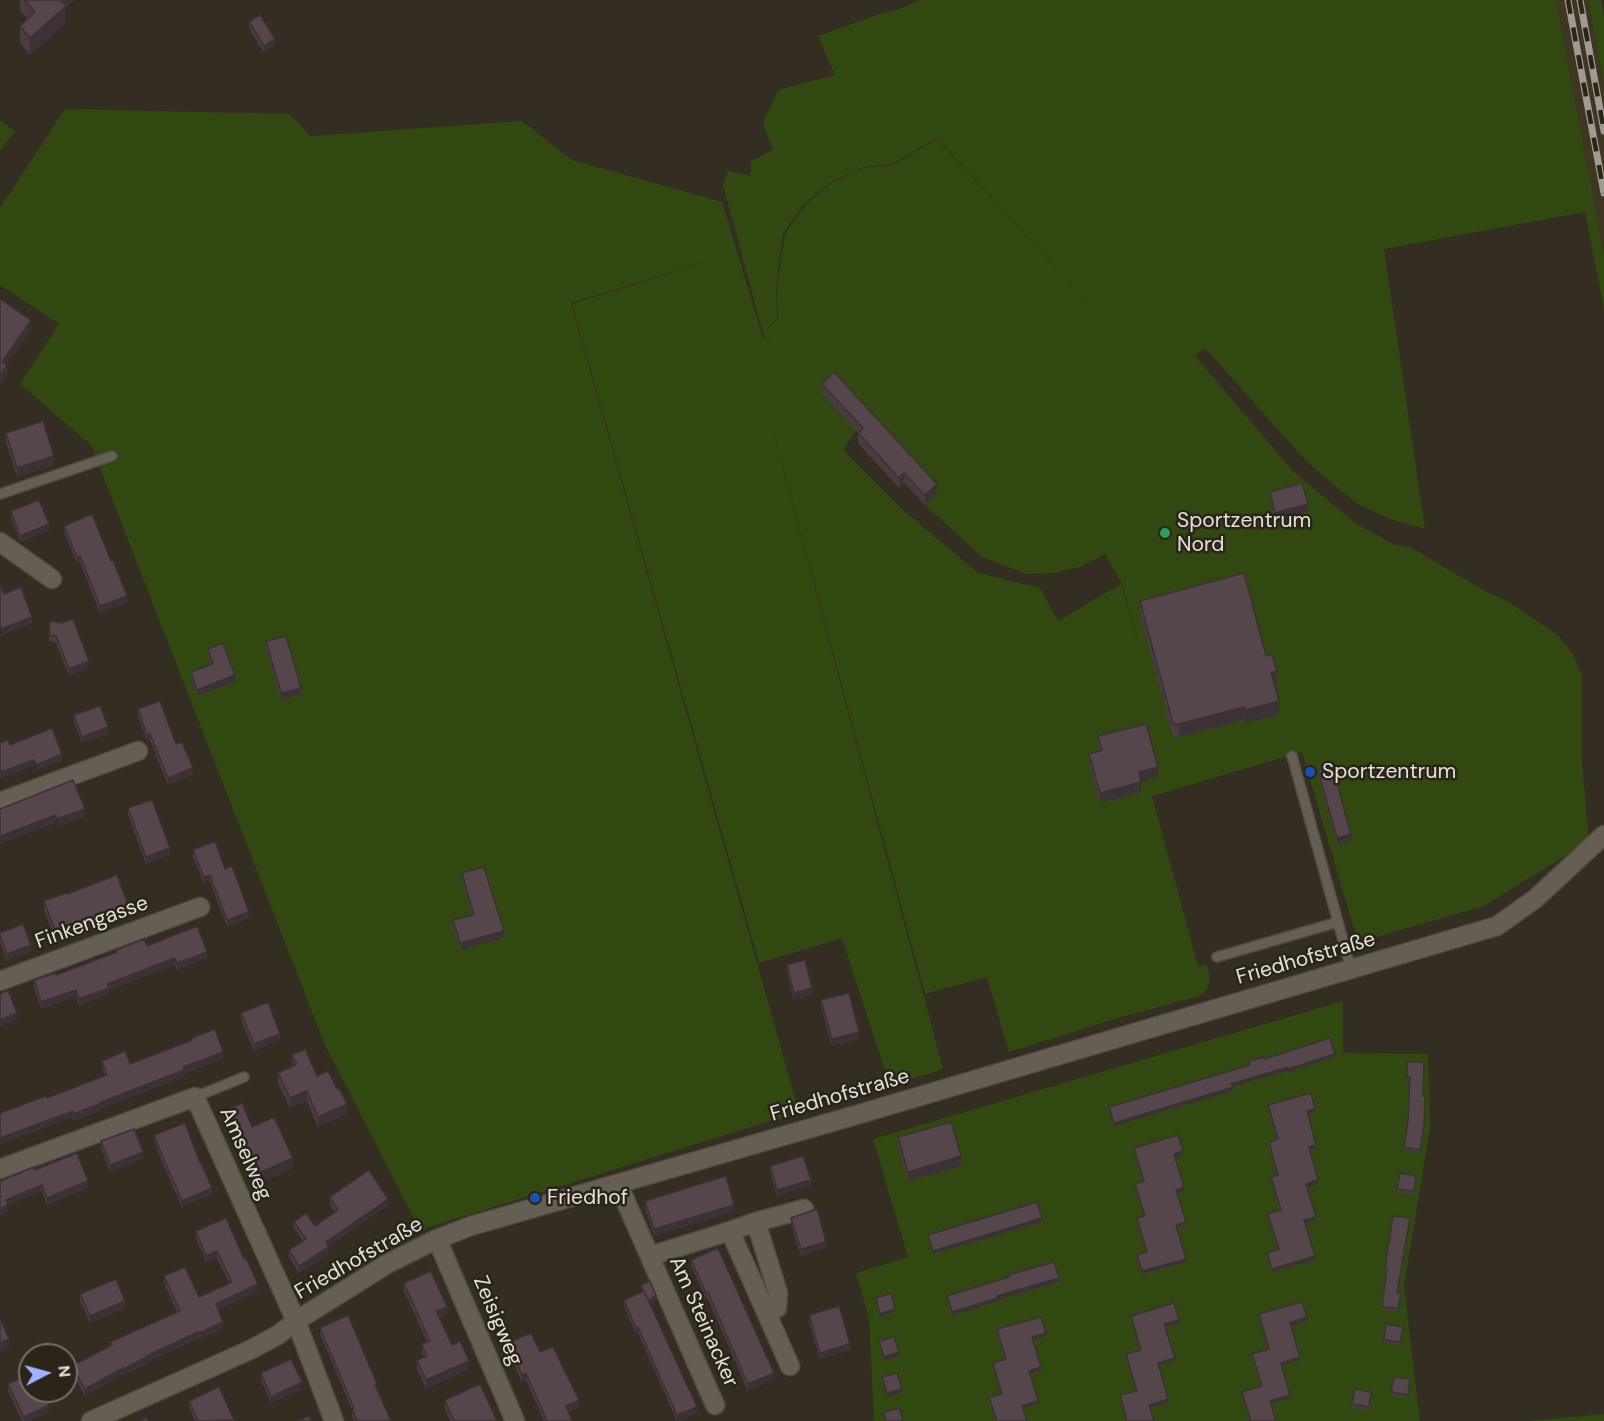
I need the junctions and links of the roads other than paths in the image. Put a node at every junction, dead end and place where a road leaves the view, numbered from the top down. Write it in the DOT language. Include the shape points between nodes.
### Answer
graph roads {
  1 [pos="112,456"];
  2 [pos="0,494"];
  3 [pos="0,542"];
  4 [pos="52,579"];
  5 [pos="138,751"];
  6 [pos="1293,756"];
  7 [pos="0,802"];
  8 [pos="1604,836"];
  9 [pos="200,907"];
  10 [pos="1338,922"];
  11 [pos="1217,957"];
  12 [pos="1351,969"];
  13 [pos="0,981"];
  14 [pos="244,1077"];
  15 [pos="195,1098"];
  16 [pos="0,1169"];
  17 [pos="618,1184"];
  18 [pos="804,1209"];
  19 [pos="756,1222"];
  20 [pos="730,1231"];
  21 [pos="437,1239"];
  22 [pos="650,1256"];
  23 [pos="766,1312"];
  24 [pos="296,1321"];
  25 [pos="790,1366"];
  26 [pos="715,1405"];
  27 [pos="91,1421"];
  28 [pos="334,1421"];
  29 [pos="515,1421"];
  1 -- 2 [label="lane"];
  3 -- 4 [label="street"];
  5 -- 7 [label="street"];
  6 -- 10 [label="lane"];
  8 -- 12 [label="street, Friedhofstraße" via="1535,899 1497,926"];
  9 -- 13 [label="street, Finkengasse"];
  10 -- 11 [label="lane"];
  10 -- 12 [label="lane"];
  12 -- 17 [label="street, Friedhofstraße"];
  14 -- 15 [label="lane"];
  15 -- 16 [label="street, Amselweg"];
  15 -- 24 [label="street, Amselweg"];
  17 -- 21 [label="street, Friedhofstraße"];
  17 -- 22 [label="street, Am Steinacker"];
  18 -- 19 [label="street, Am Steinacker"];
  19 -- 20 [label="street, Am Steinacker"];
  19 -- 23 [label="street" via="778,1293 777,1308"];
  20 -- 22 [label="street, Am Steinacker"];
  20 -- 23 [label="street"];
  21 -- 24 [label="street, Friedhofstraße" via="387,1264"];
  21 -- 29 [label="street, Zeisigweg"];
  22 -- 26 [label="street, Am Steinacker"];
  23 -- 25 [label="street"];
  24 -- 27 [label="street, Friedhofstraße" via="250,1350"];
  24 -- 28 [label="street, Amselweg"];
}
